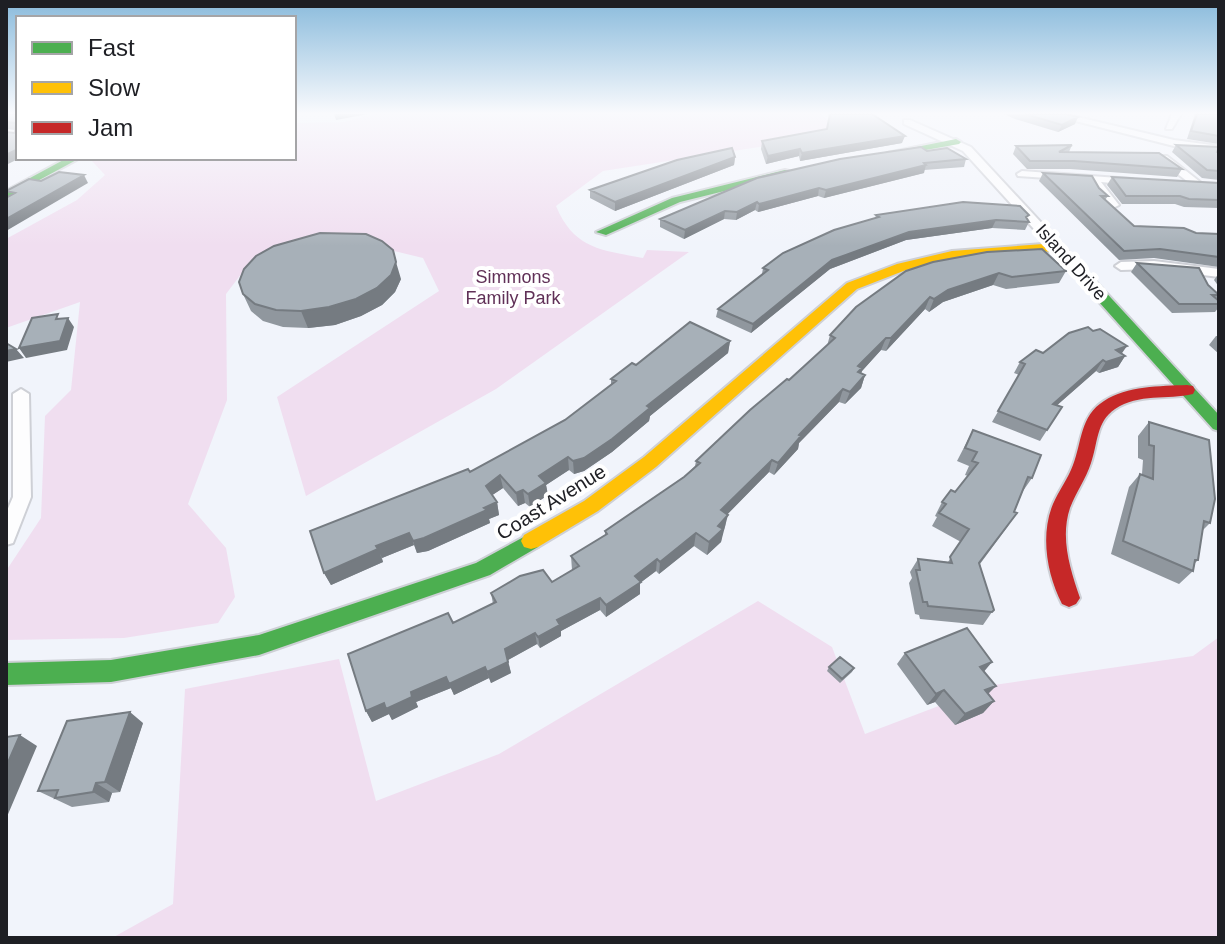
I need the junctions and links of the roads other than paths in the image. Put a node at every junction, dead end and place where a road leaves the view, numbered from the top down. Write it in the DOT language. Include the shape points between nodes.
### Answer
graph roads {
  1 [pos="975,158"];
  2 [pos="1163,158"];
  3 [pos="71,160"];
  4 [pos="800,169"];
  5 [pos="1022,174"];
  6 [pos="1094,178"];
  7 [pos="1143,183"];
  8 [pos="1178,185"];
  9 [pos="6,195"];
  10 [pos="1113,205"];
  11 [pos="602,232"];
  12 [pos="1057,247"];
  13 [pos="1121,266"];
  14 [pos="1200,270"];
  15 [pos="1219,273"];
  16 [pos="1211,291"];
  17 [pos="1187,390"];
  18 [pos="21,394"];
  19 [pos="1219,425"];
  20 [pos="6,537"];
  21 [pos="1069,598"];
  22 [pos="6,674"];
  1 -- 12 [label="street, Island Drive"];
  2 -- 8 [label="street" via="1204,185"];
  3 -- 9 [label="street"];
  4 -- 11 [label="street" via="676,200"];
  5 -- 6 [label="street"];
  6 -- 7 [label="street"];
  6 -- 10 [label="street"];
  12 -- 17 [label="street, Island Drive"];
  12 -- 22 [label="street, Coast Avenue" via="949,252 889,267 852,286 650,462 541,537 483,569 259,645 111,671"];
  13 -- 14 [label="street"];
  14 -- 15 [label="street"];
  14 -- 16 [label="street"];
  17 -- 19 [label="street, Island Drive"];
  17 -- 21 [label="street" via="1139,393 1114,403 1091,424 1086,457 1056,520 1057,553"];
  18 -- 20 [label="street" via="22,497"];
}
